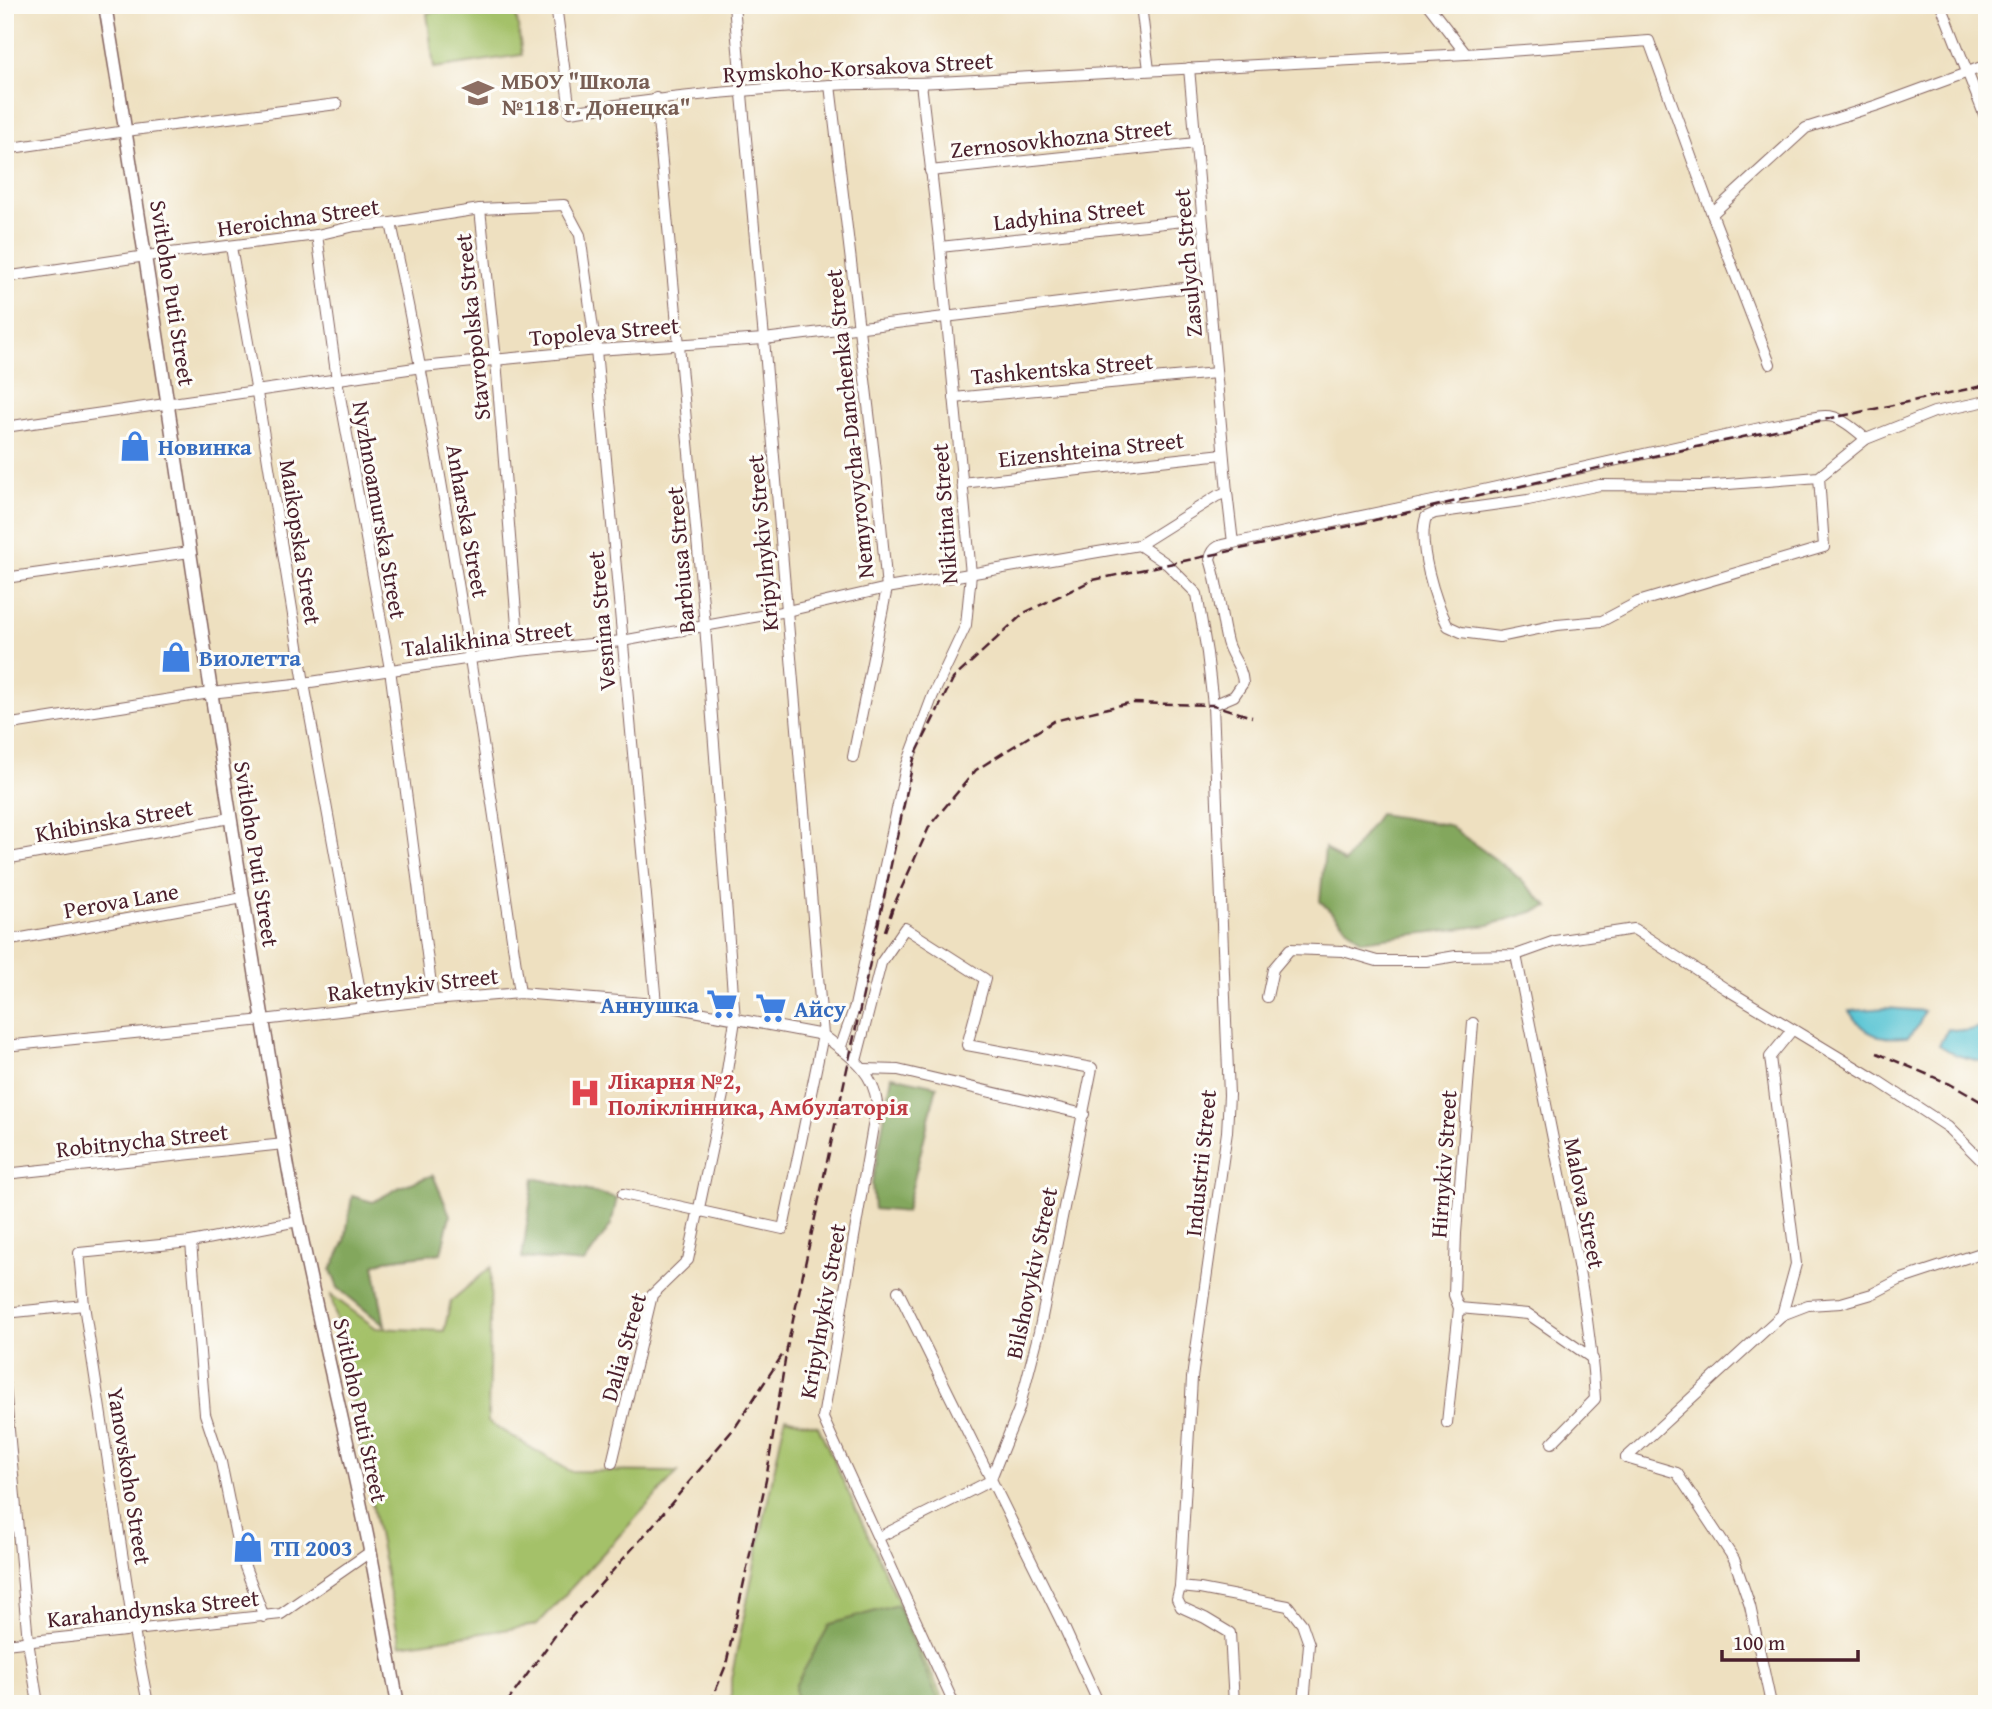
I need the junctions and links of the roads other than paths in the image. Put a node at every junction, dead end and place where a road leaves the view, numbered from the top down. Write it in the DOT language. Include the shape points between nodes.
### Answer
graph roads {
  1 [pos="105,5"];
  2 [pos="556,5"];
  3 [pos="734,5"];
  4 [pos="1141,5"];
  5 [pos="1428,5"];
  6 [pos="1941,5"];
  7 [pos="1466,54"];
  8 [pos="1987,65"];
  9 [pos="1189,68"];
  10 [pos="1149,70"];
  11 [pos="1969,73"];
  12 [pos="921,83"];
  13 [pos="830,85"];
  14 [pos="741,91"];
  15 [pos="656,98"];
  16 [pos="337,104"];
  17 [pos="1987,122"];
  18 [pos="126,131"];
  19 [pos="1196,143"];
  20 [pos="5,149"];
  21 [pos="930,172"];
  22 [pos="480,209"];
  23 [pos="1712,214"];
  24 [pos="1202,219"];
  25 [pos="391,223"];
  26 [pos="580,235"];
  27 [pos="317,236"];
  28 [pos="231,247"];
  29 [pos="940,247"];
  30 [pos="146,256"];
  31 [pos="5,277"];
  32 [pos="1208,285"];
  33 [pos="945,318"];
  34 [pos="858,328"];
  35 [pos="764,339"];
  36 [pos="680,344"];
  37 [pos="596,350"];
  38 [pos="496,360"];
  39 [pos="1770,364"];
  40 [pos="422,368"];
  41 [pos="1216,373"];
  42 [pos="337,380"];
  43 [pos="257,393"];
  44 [pos="954,398"];
  45 [pos="1987,401"];
  46 [pos="169,403"];
  47 [pos="5,427"];
  48 [pos="1866,439"];
  49 [pos="1223,454"];
  50 [pos="1819,477"];
  51 [pos="962,483"];
  52 [pos="1227,492"];
  53 [pos="1451,497"];
  54 [pos="1462,509"];
  55 [pos="1233,543"];
  56 [pos="1139,545"];
  57 [pos="190,552"];
  58 [pos="971,574"];
  59 [pos="5,578"];
  60 [pos="887,587"];
  61 [pos="787,611"];
  62 [pos="705,625"];
  63 [pos="622,641"];
  64 [pos="519,651"];
  65 [pos="472,660"];
  66 [pos="390,670"];
  67 [pos="304,683"];
  68 [pos="210,693"];
  69 [pos="1213,705"];
  70 [pos="5,725"];
  71 [pos="853,757"];
  72 [pos="230,818"];
  73 [pos="5,859"];
  74 [pos="243,898"];
  75 [pos="5,940"];
  76 [pos="1516,955"];
  77 [pos="520,993"];
  78 [pos="1267,997"];
  79 [pos="433,1000"];
  80 [pos="656,1004"];
  81 [pos="363,1008"];
  82 [pos="263,1020"];
  83 [pos="735,1020"];
  84 [pos="1473,1023"];
  85 [pos="1792,1030"];
  86 [pos="823,1035"];
  87 [pos="5,1046"];
  88 [pos="840,1049"];
  89 [pos="861,1065"];
  90 [pos="1084,1114"];
  91 [pos="284,1144"];
  92 [pos="1987,1166"];
  93 [pos="5,1174"];
  94 [pos="623,1194"];
  95 [pos="699,1211"];
  96 [pos="298,1221"];
  97 [pos="191,1242"];
  98 [pos="1987,1251"];
  99 [pos="898,1291"];
  100 [pos="84,1305"];
  101 [pos="1459,1308"];
  102 [pos="5,1313"];
  103 [pos="1782,1315"];
  104 [pos="1592,1359"];
  105 [pos="5,1386"];
  106 [pos="1447,1423"];
  107 [pos="1552,1443"];
  108 [pos="612,1463"];
  109 [pos="990,1480"];
  110 [pos="878,1536"];
  111 [pos="370,1552"];
  112 [pos="1180,1587"];
  113 [pos="264,1617"];
  114 [pos="134,1631"];
  115 [pos="29,1641"];
  116 [pos="5,1644"];
  117 [pos="38,1704"];
  118 [pos="148,1704"];
  119 [pos="398,1704"];
  120 [pos="954,1704"];
  121 [pos="1099,1704"];
  122 [pos="1234,1704"];
  123 [pos="1304,1704"];
  124 [pos="1771,1704"];
  1 -- 18 [label="main road, Svitloho Puti Street"];
  2 -- 15 [label="street, Rymskoho-Korsakova Street" via="570,111"];
  3 -- 14 [label="street, Kripylnykiv Street"];
  4 -- 10 [label="street"];
  5 -- 7 [label="street"];
  6 -- 11 [label="street"];
  7 -- 9 [label="street, Rymskoho-Korsakova Street"];
  7 -- 23 [label="street, Rymskoho-Korsakova Street" via="1649,41"];
  8 -- 11 [label="street"];
  9 -- 10 [label="street, Rymskoho-Korsakova Street"];
  9 -- 19 [label="street, Zasulych Street"];
  10 -- 12 [label="street, Rymskoho-Korsakova Street"];
  11 -- 17 [label="street"];
  11 -- 23 [label="street" via="1806,128"];
  12 -- 13 [label="street, Rymskoho-Korsakova Street"];
  12 -- 21 [label="street, Nikitina Street"];
  13 -- 14 [label="street, Rymskoho-Korsakova Street"];
  13 -- 34 [label="street, Nemyrovycha-Danchenka Street"];
  14 -- 15 [label="street, Rymskoho-Korsakova Street"];
  14 -- 35 [label="street, Kripylnykiv Street"];
  15 -- 36 [label="street, Barbiusa Street"];
  16 -- 18 [label="street"];
  18 -- 20 [label="street"];
  18 -- 30 [label="main road, Svitloho Puti Street"];
  19 -- 21 [label="street, Zernosovkhozna Street"];
  19 -- 24 [label="street, Zasulych Street"];
  21 -- 29 [label="street, Nikitina Street"];
  22 -- 25 [label="street, Heroichna Street"];
  22 -- 26 [label="street, Heroichna Street" via="564,205"];
  22 -- 38 [label="street, Stavropolska Street"];
  23 -- 39 [label="street"];
  24 -- 29 [label="street, Ladyhina Street"];
  24 -- 32 [label="street, Zasulych Street"];
  25 -- 27 [label="street, Heroichna Street"];
  25 -- 40 [label="street, Anharska Street"];
  26 -- 37 [label="street, Vesnina Street"];
  27 -- 28 [label="street, Heroichna Street"];
  27 -- 42 [label="street, Nyzhnoamurska Street"];
  28 -- 30 [label="street, Heroichna Street"];
  28 -- 43 [label="street, Maikopska Street"];
  29 -- 33 [label="street, Nikitina Street"];
  30 -- 31 [label="street, Heroichna Street"];
  30 -- 46 [label="main road, Svitloho Puti Street"];
  32 -- 33 [label="street, Topoleva Street"];
  32 -- 41 [label="street, Zasulych Street"];
  33 -- 34 [label="street, Topoleva Street"];
  33 -- 44 [label="street, Nikitina Street"];
  34 -- 35 [label="street, Topoleva Street"];
  34 -- 60 [label="street, Nemyrovycha-Danchenka Street"];
  35 -- 36 [label="street, Topoleva Street"];
  35 -- 61 [label="street, Kripylnykiv Street"];
  36 -- 37 [label="street, Topoleva Street"];
  36 -- 62 [label="street, Barbiusa Street"];
  37 -- 38 [label="street, Topoleva Street"];
  37 -- 63 [label="street, Vesnina Street"];
  38 -- 40 [label="street, Topoleva Street"];
  38 -- 64 [label="street, Stavropolska Street"];
  40 -- 42 [label="street, Topoleva Street"];
  40 -- 65 [label="street, Anharska Street"];
  41 -- 44 [label="street, Tashkentska Street"];
  41 -- 49 [label="street, Zasulych Street"];
  42 -- 43 [label="street, Topoleva Street"];
  42 -- 66 [label="street, Nyzhnoamurska Street"];
  43 -- 46 [label="street, Topoleva Street"];
  43 -- 67 [label="street, Maikopska Street"];
  44 -- 51 [label="street, Nikitina Street"];
  45 -- 48 [label="street" via="1934,412"];
  46 -- 47 [label="street, Topoleva Street"];
  46 -- 57 [label="main road, Svitloho Puti Street"];
  48 -- 50 [label="street"];
  48 -- 53 [label="street" via="1831,415"];
  49 -- 51 [label="street, Eizenshteina Street"];
  49 -- 52 [label="street, Zasulych Street"];
  50 -- 54 [label="street" via="1702,486 1600,485"];
  50 -- 54 [label="street" via="1824,547 1638,602 1602,621 1499,637 1448,626 1431,583 1424,542 1426,517"];
  51 -- 58 [label="street, Nikitina Street"];
  52 -- 55 [label="street, Zasulych Street"];
  52 -- 56 [label="street"];
  53 -- 54 [label="street"];
  53 -- 55 [label="street"];
  55 -- 69 [label="street" via="1219,545 1210,559 1225,634 1243,683 1234,696"];
  56 -- 58 [label="street, Talalikhina Street"];
  56 -- 69 [label="street, Industrii Street" via="1167,564 1197,594"];
  57 -- 59 [label="street"];
  57 -- 68 [label="main road, Svitloho Puti Street"];
  58 -- 60 [label="street, Talalikhina Street"];
  58 -- 88 [label="street, Nikitina Street" via="966,625 906,767 855,1006"];
  60 -- 61 [label="street, Talalikhina Street"];
  60 -- 71 [label="street, Nemyrovycha-Danchenka Street"];
  61 -- 62 [label="street, Talalikhina Street"];
  61 -- 86 [label="street, Kripylnykiv Street"];
  62 -- 63 [label="street, Talalikhina Street"];
  62 -- 83 [label="street, Barbiusa Street"];
  63 -- 64 [label="street, Talalikhina Street"];
  63 -- 80 [label="street, Vesnina Street"];
  64 -- 65 [label="street, Talalikhina Street"];
  65 -- 66 [label="street, Talalikhina Street"];
  65 -- 77 [label="street, Anharska Street"];
  66 -- 67 [label="street, Talalikhina Street"];
  66 -- 79 [label="street, Nyzhnoamurska Street"];
  67 -- 68 [label="street, Talalikhina Street"];
  67 -- 81 [label="street, Maikopska Street"];
  68 -- 70 [label="street, Talalikhina Street"];
  68 -- 72 [label="main road, Svitloho Puti Street"];
  69 -- 112 [label="street, Industrii Street" via="1229,1095 1192,1378"];
  72 -- 73 [label="street, Khibinska Street"];
  72 -- 74 [label="main road, Svitloho Puti Street"];
  74 -- 75 [label="street, Perova Lane"];
  74 -- 82 [label="main road, Svitloho Puti Street"];
  76 -- 78 [label="street" via="1377,961 1343,951 1290,949 1273,969"];
  76 -- 85 [label="street" via="1555,941 1634,929"];
  76 -- 104 [label="street, Malova Street"];
  77 -- 79 [label="street, Raketnykiv Street"];
  77 -- 80 [label="street, Raketnykiv Street"];
  79 -- 81 [label="street, Raketnykiv Street"];
  80 -- 83 [label="street, Raketnykiv Street"];
  81 -- 82 [label="street, Raketnykiv Street"];
  82 -- 87 [label="street, Raketnykiv Street"];
  82 -- 91 [label="main road, Svitloho Puti Street"];
  83 -- 86 [label="street, Raketnykiv Street"];
  83 -- 95 [label="street, Dalia Street"];
  84 -- 101 [label="street, Hirnykiv Street" via="1456,1233 1454,1295"];
  85 -- 92 [label="street" via="1948,1127"];
  85 -- 103 [label="street" via="1770,1057 1796,1264"];
  86 -- 88 [label="street"];
  86 -- 95 [label="street" via="783,1229"];
  88 -- 89 [label="street"];
  89 -- 90 [label="street"];
  89 -- 90 [label="street, Bilshovykiv Street" via="881,963 905,928 985,979 967,1045 1092,1068"];
  89 -- 110 [label="street, Kripylnykiv Street" via="875,1089 877,1103 823,1418"];
  90 -- 109 [label="street, Bilshovykiv Street" via="1039,1332 1019,1409"];
  91 -- 93 [label="street, Robitnycha Street"];
  91 -- 96 [label="main road, Svitloho Puti Street"];
  94 -- 95 [label="street"];
  95 -- 108 [label="street, Dalia Street" via="688,1260 652,1295"];
  96 -- 97 [label="street"];
  96 -- 111 [label="main road, Svitloho Puti Street"];
  97 -- 100 [label="street, Yanovskoho Street" via="79,1253"];
  97 -- 113 [label="street" via="205,1414 221,1462 239,1551"];
  98 -- 103 [label="street" via="1899,1280 1872,1294 1841,1303 1808,1305"];
  99 -- 109 [label="street"];
  100 -- 102 [label="street"];
  100 -- 114 [label="street, Yanovskoho Street"];
  101 -- 104 [label="street" via="1528,1314"];
  101 -- 106 [label="street, Hirnykiv Street"];
  103 -- 124 [label="street" via="1626,1458 1677,1473 1734,1559 1750,1606"];
  104 -- 107 [label="street, Malova Street" via="1595,1399"];
  105 -- 115 [label="street"];
  109 -- 110 [label="street"];
  109 -- 121 [label="street"];
  110 -- 120 [label="street, Kripylnykiv Street"];
  111 -- 113 [label="street, Karahandynska Street" via="281,1614"];
  111 -- 119 [label="main road, Svitloho Puti Street"];
  112 -- 122 [label="street, Industrii Street" via="1177,1599 1181,1607 1230,1633"];
  112 -- 123 [label="street" via="1288,1606 1302,1624 1309,1644"];
  113 -- 114 [label="street, Karahandynska Street"];
  114 -- 115 [label="street, Karahandynska Street"];
  114 -- 118 [label="street, Yanovskoho Street"];
  115 -- 116 [label="street, Karahandynska Street"];
  115 -- 117 [label="street"];
}
